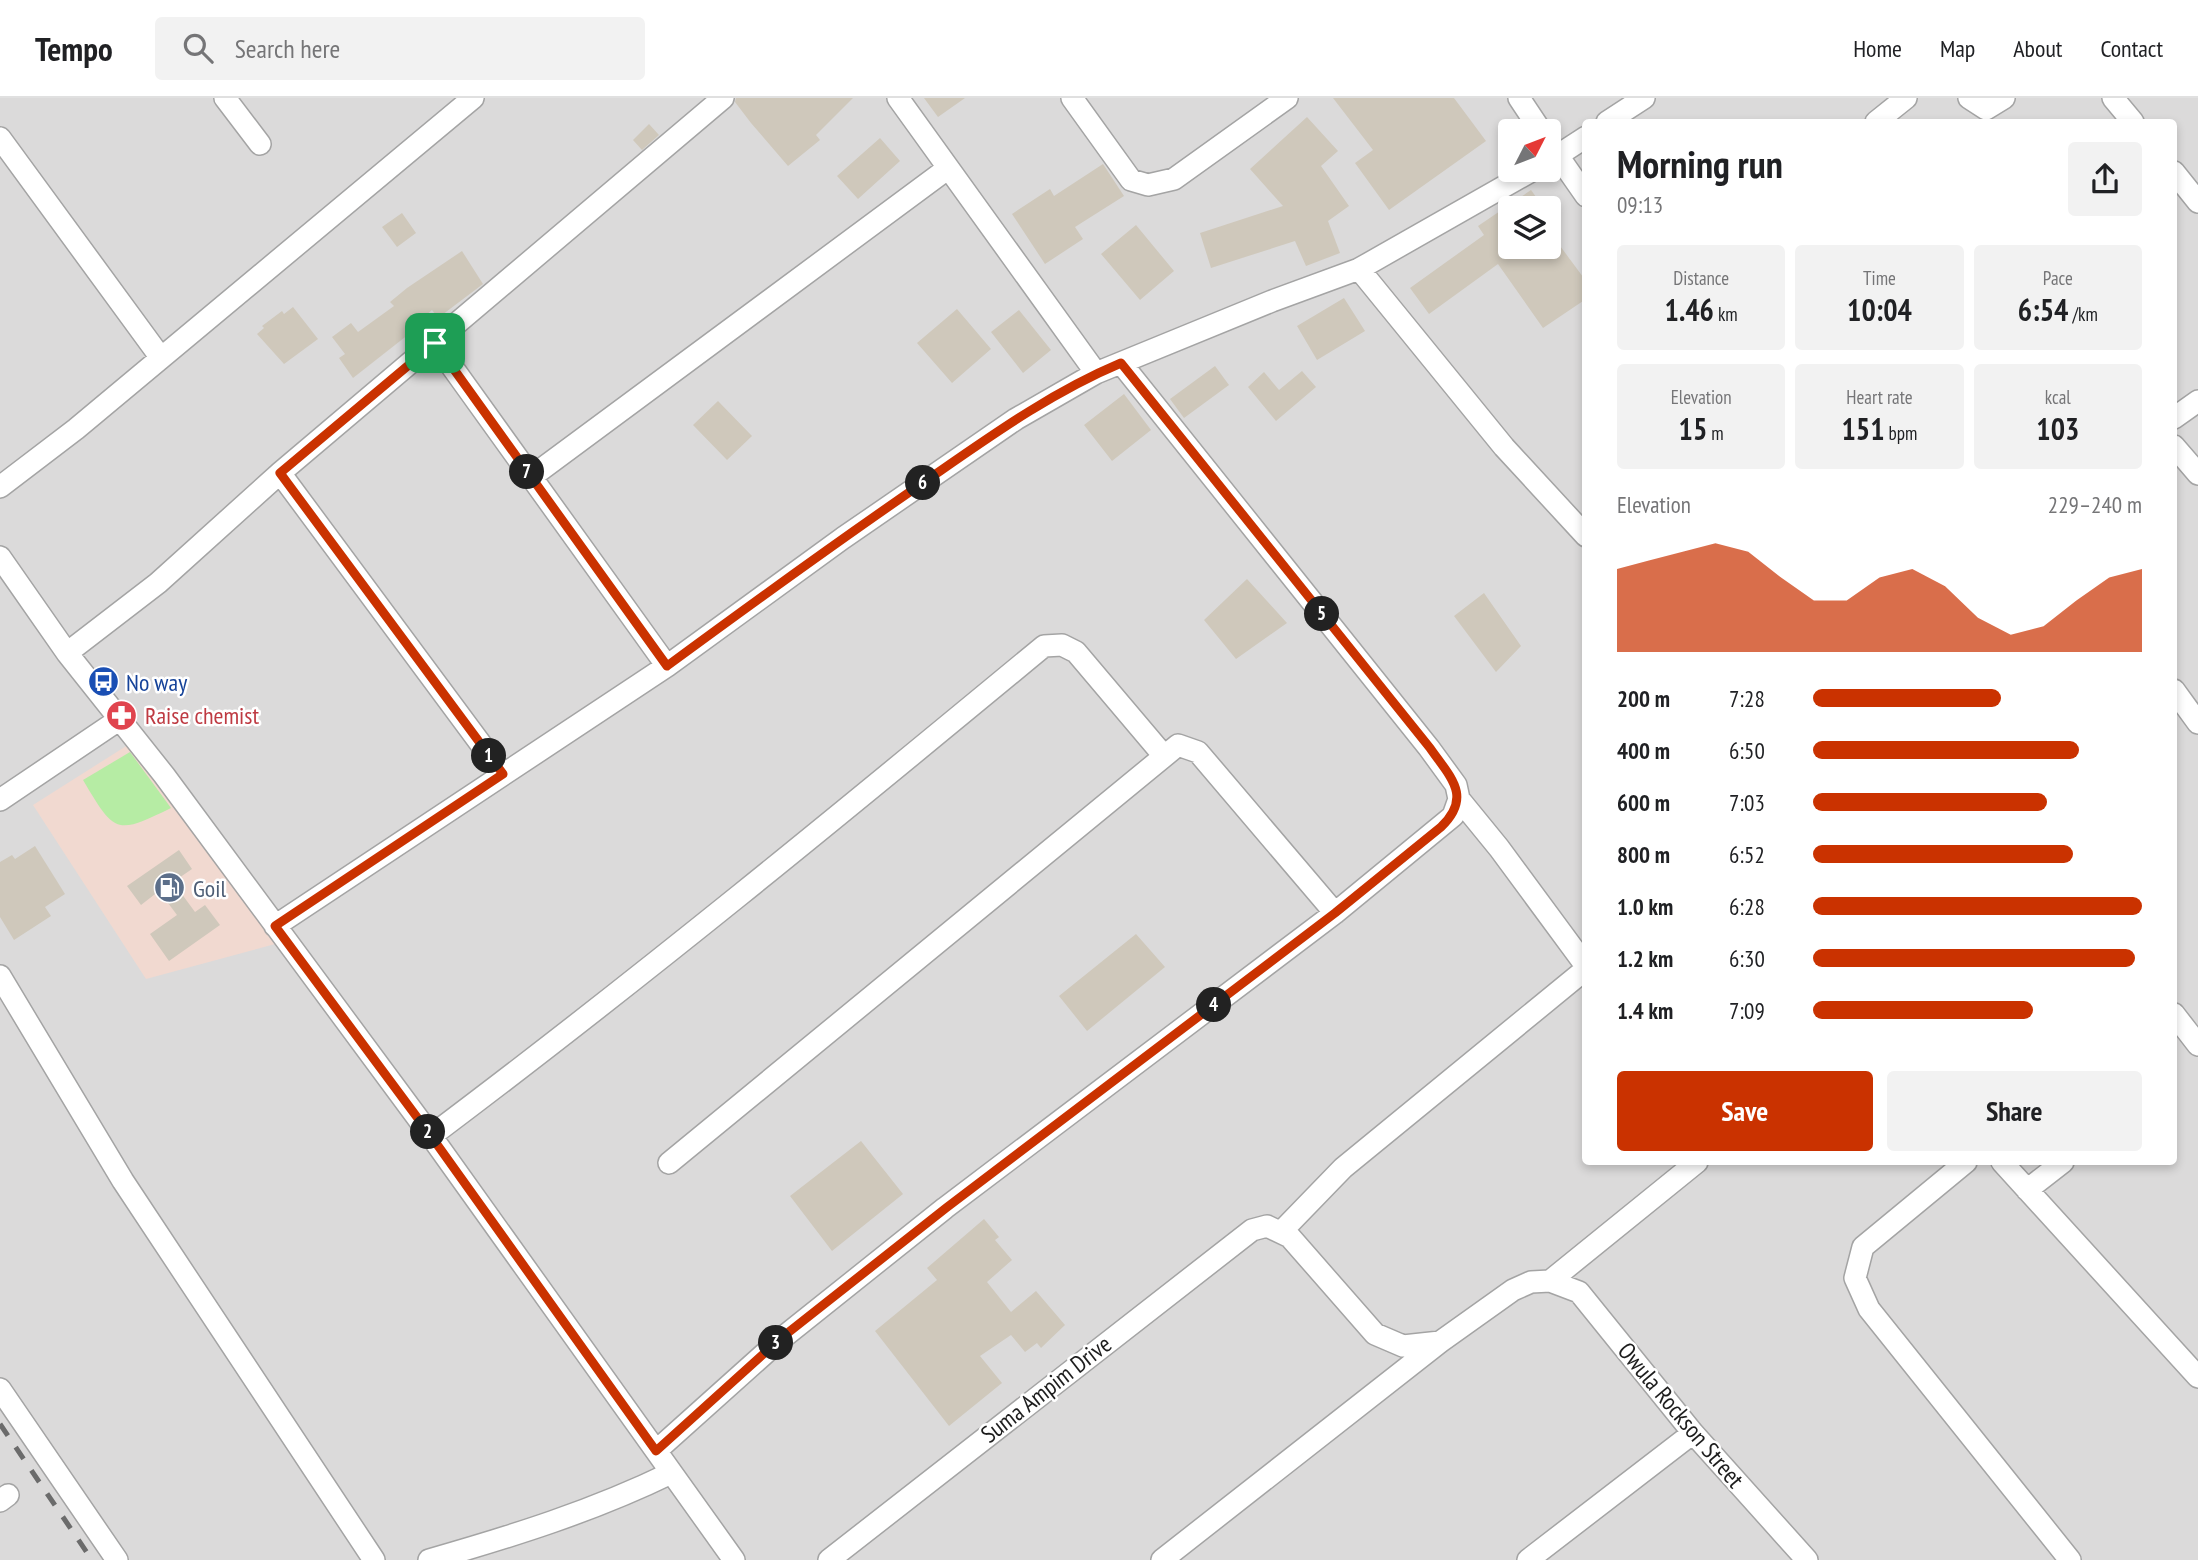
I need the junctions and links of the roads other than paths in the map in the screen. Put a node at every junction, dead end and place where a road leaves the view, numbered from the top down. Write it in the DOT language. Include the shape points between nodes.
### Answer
graph roads {
  1 [pos="225,98"];
  2 [pos="473,98"];
  3 [pos="723,98"];
  4 [pos="898,98"];
  5 [pos="1072,98"];
  6 [pos="1287,98"];
  7 [pos="1519,98"];
  8 [pos="1644,98"];
  9 [pos="1906,98"];
  10 [pos="1969,98"];
  11 [pos="2004,98"];
  12 [pos="2113,98"];
  13 [pos="1533,119"];
  14 [pos="1612,119"];
  15 [pos="1880,119"];
  16 [pos="2130,119"];
  17 [pos="0,138"];
  18 [pos="1582,139"];
  19 [pos="260,144"];
  20 [pos="1561,149"];
  21 [pos="1561,164"];
  22 [pos="947,169"];
  23 [pos="2177,176"];
  24 [pos="1512,182"];
  25 [pos="1582,191"];
  26 [pos="2198,202"];
  27 [pos="1359,269"];
  28 [pos="435,343"];
  29 [pos="162,358"];
  30 [pos="1121,363"];
  31 [pos="1096,373"];
  32 [pos="2198,401"];
  33 [pos="2177,416"];
  34 [pos="2177,450"];
  35 [pos="280,473"];
  36 [pos="2198,474"];
  37 [pos="531,477"];
  38 [pos="0,487"];
  39 [pos="1582,532"];
  40 [pos="0,557"];
  41 [pos="67,653"];
  42 [pos="667,666"];
  43 [pos="2177,694"];
  44 [pos="120,719"];
  45 [pos="2198,723"];
  46 [pos="1164,756"];
  47 [pos="503,774"];
  48 [pos="1459,799"];
  49 [pos="0,800"];
  50 [pos="1335,913"];
  51 [pos="275,926"];
  52 [pos="1582,962"];
  53 [pos="1582,970"];
  54 [pos="0,976"];
  55 [pos="2177,1018"];
  56 [pos="2198,1045"];
  57 [pos="431,1136"];
  58 [pos="669,1163"];
  59 [pos="1693,1165"];
  60 [pos="1962,1165"];
  61 [pos="2005,1165"];
  62 [pos="2059,1165"];
  63 [pos="2027,1190"];
  64 [pos="1274,1229"];
  65 [pos="1550,1281"];
  66 [pos="1440,1342"];
  67 [pos="2198,1377"];
  68 [pos="0,1389"];
  69 [pos="1693,1433"];
  70 [pos="656,1451"];
  71 [pos="671,1473"];
  72 [pos="117,1560"];
  73 [pos="374,1560"];
  74 [pos="429,1560"];
  75 [pos="734,1560"];
  76 [pos="830,1560"];
  77 [pos="1162,1560"];
  78 [pos="1528,1560"];
  79 [pos="1807,1560"];
  80 [pos="2070,1560"];
  1 -- 19 [label="street"];
  2 -- 29 [label="street"];
  3 -- 28 [label="street"];
  4 -- 22 [label="street"];
  5 -- 6 [label="street" via="1131,180 1148,185 1174,179"];
  7 -- 13 [label="street"];
  8 -- 14 [label="street"];
  9 -- 15 [label="street"];
  10 -- 11 [label="street" via="1986,109"];
  12 -- 16 [label="street"];
  17 -- 29 [label="street"];
  18 -- 20 [label="street"];
  21 -- 25 [label="street"];
  22 -- 31 [label="street"];
  22 -- 37 [label="street"];
  23 -- 26 [label="street"];
  24 -- 27 [label="street"];
  27 -- 30 [label="street"];
  27 -- 39 [label="street" via="1504,447"];
  28 -- 35 [label="street"];
  28 -- 37 [label="street"];
  29 -- 38 [label="street"];
  30 -- 31 [label="street"];
  30 -- 48 [label="street" via="1430,748 1456,785"];
  31 -- 42 [label="street" via="1016,419"];
  32 -- 33 [label="street"];
  34 -- 36 [label="street"];
  35 -- 41 [label="street" via="158,583"];
  35 -- 47 [label="street"];
  37 -- 42 [label="street"];
  40 -- 41 [label="street"];
  41 -- 44 [label="street"];
  42 -- 47 [label="street"];
  43 -- 45 [label="street"];
  44 -- 49 [label="street"];
  44 -- 51 [label="street"];
  46 -- 50 [label="street" via="1178,745 1198,752"];
  46 -- 57 [label="street" via="1076,652 1062,645 1044,646 565,1035"];
  46 -- 58 [label="street"];
  47 -- 51 [label="street"];
  48 -- 50 [label="street" via="1453,816"];
  48 -- 52 [label="street"];
  50 -- 70 [label="street" via="946,1208 791,1331"];
  51 -- 57 [label="street"];
  53 -- 64 [label="street, Suma Ampim Drive"];
  54 -- 73 [label="street" via="123,1181"];
  55 -- 56 [label="street"];
  57 -- 70 [label="street"];
  59 -- 65 [label="street"];
  60 -- 80 [label="street" via="1863,1247 1855,1278 1869,1309"];
  61 -- 63 [label="street"];
  62 -- 63 [label="street"];
  63 -- 67 [label="street"];
  64 -- 66 [label="street" via="1290,1237 1375,1334 1403,1346"];
  64 -- 76 [label="street, Suma Ampim Drive" via="1252,1230"];
  65 -- 66 [label="street" via="1531,1282 1513,1290"];
  65 -- 69 [label="street, Owula Rockson Street" via="1579,1292"];
  66 -- 77 [label="street"];
  68 -- 72 [label="street"];
  69 -- 78 [label="street"];
  69 -- 79 [label="street, Owula Rockson Street"];
  70 -- 71 [label="street"];
  71 -- 74 [label="street" via="621,1498 542,1527"];
  71 -- 75 [label="street"];
}
